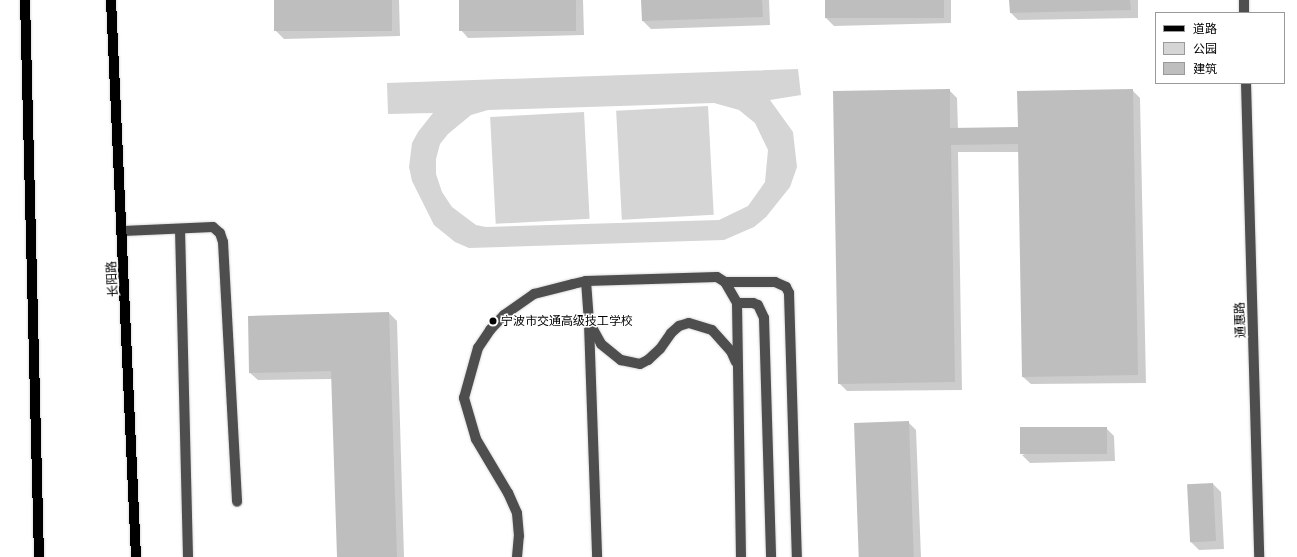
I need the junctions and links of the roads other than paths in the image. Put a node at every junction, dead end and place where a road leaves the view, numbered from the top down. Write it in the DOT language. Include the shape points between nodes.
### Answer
graph roads {
  1 [pos="25,0"];
  2 [pos="111,0"];
  3 [pos="1244,0"];
  4 [pos="1244,12"];
  5 [pos="1246,84"];
  6 [pos="180,228"];
  7 [pos="123,231"];
  8 [pos="586,281"];
  9 [pos="725,282"];
  10 [pos="737,304"];
  11 [pos="589,322"];
  12 [pos="738,368"];
  13 [pos="237,502"];
  14 [pos="39,557"];
  15 [pos="136,557"];
  16 [pos="188,557"];
  17 [pos="517,557"];
  18 [pos="597,557"];
  19 [pos="741,557"];
  20 [pos="771,557"];
  21 [pos="797,557"];
  22 [pos="1259,557"];
  1 -- 14 [label="main road"];
  2 -- 7 [label="main road, 长阳路"];
  3 -- 4 [label="street"];
  5 -- 22 [label="street, 通惠路"];
  6 -- 7 [label="street"];
  6 -- 13 [label="street" via="213,227 220,232 223,242"];
  6 -- 16 [label="street"];
  7 -- 15 [label="main road, 长阳路"];
  8 -- 9 [label="street" via="717,277"];
  8 -- 11 [label="street"];
  8 -- 17 [label="street" via="534,294 517,304 490,330 478,348 469,372 464,398 470,424 517,514"];
  9 -- 10 [label="street"];
  9 -- 21 [label="street" via="775,282 786,287 789,293"];
  10 -- 12 [label="street"];
  10 -- 20 [label="street" via="758,305 764,318"];
  11 -- 12 [label="street" via="606,347 622,360 640,364 654,356 679,326 689,323 701,325 712,330 724,342"];
  11 -- 18 [label="street"];
  12 -- 19 [label="street"];
}
